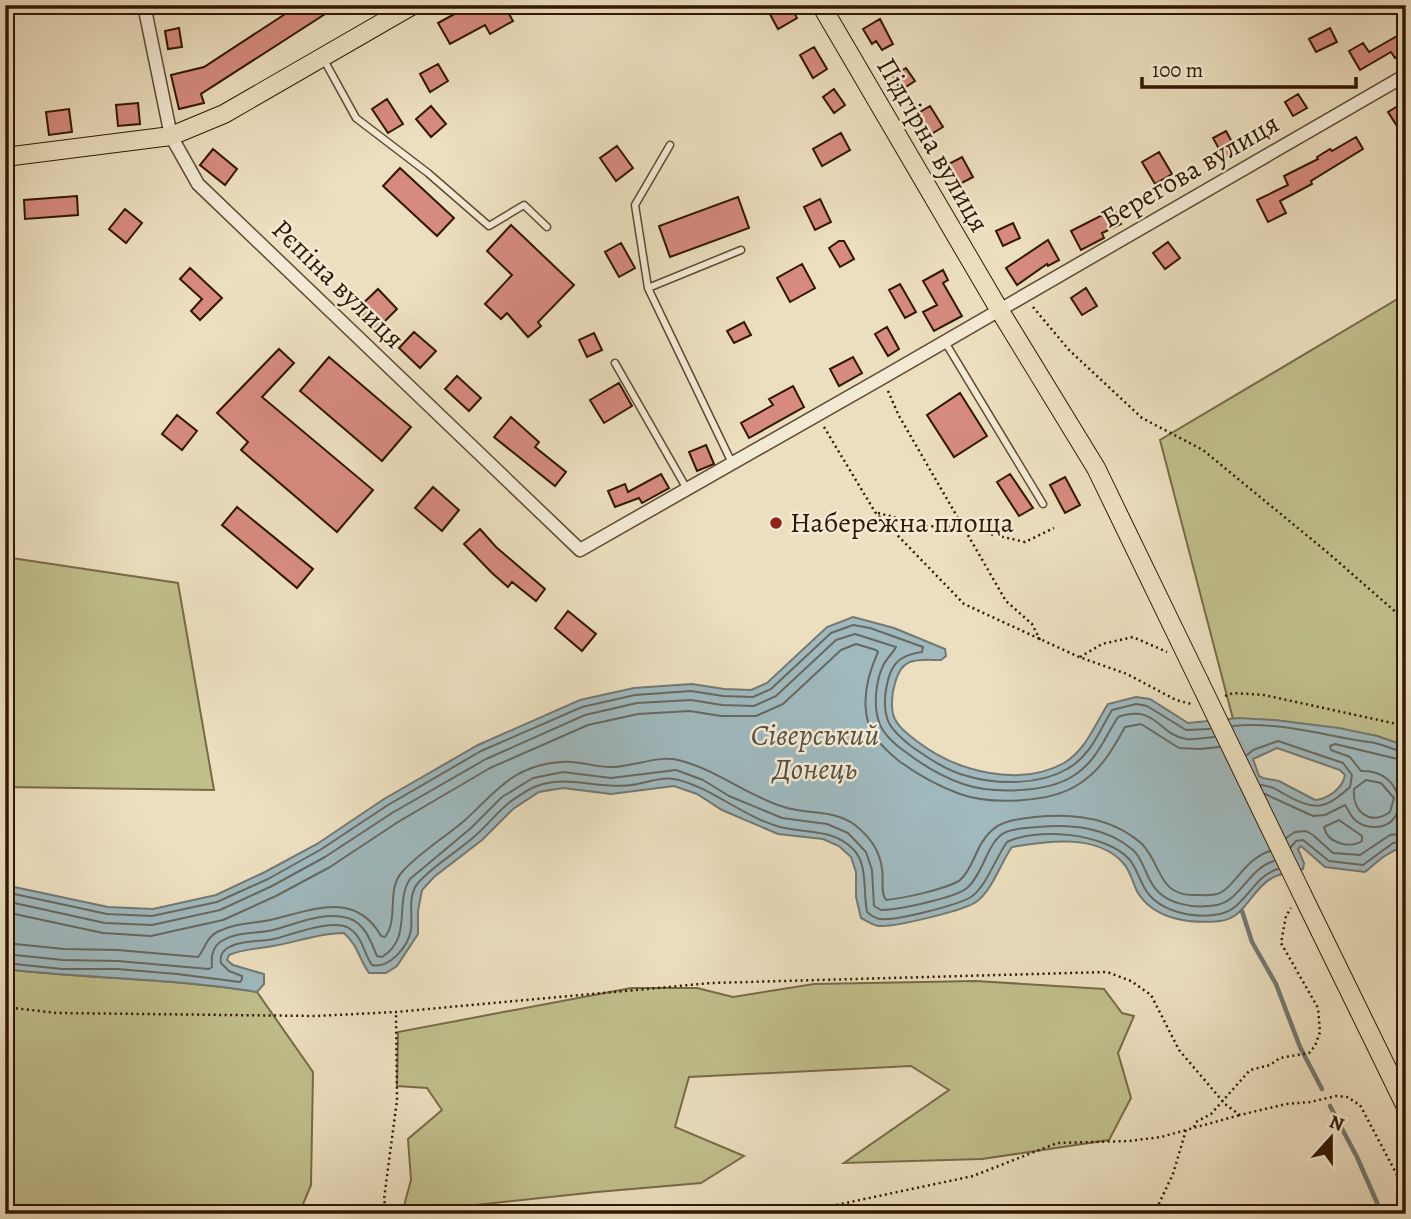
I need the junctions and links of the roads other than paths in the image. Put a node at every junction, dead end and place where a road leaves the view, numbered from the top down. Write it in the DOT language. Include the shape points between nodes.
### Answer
graph roads {
  1 [pos="144,5"];
  2 [pos="412,5"];
  3 [pos="821,5"];
  4 [pos="323,58"];
  5 [pos="1406,75"];
  6 [pos="171,136"];
  7 [pos="670,145"];
  8 [pos="5,157"];
  9 [pos="547,227"];
  10 [pos="741,250"];
  11 [pos="649,288"];
  12 [pos="1000,310"];
  13 [pos="945,342"];
  14 [pos="615,363"];
  15 [pos="732,463"];
  16 [pos="687,489"];
  17 [pos="1043,505"];
  18 [pos="1406,1107"];
  1 -- 6 [label="street, Рєпіна вулиця"];
  2 -- 4 [label="main road"];
  3 -- 12 [label="main road, Підгірна вулиця"];
  4 -- 6 [label="main road" via="224,114"];
  4 -- 9 [label="lane" via="356,118 489,226 524,205"];
  5 -- 12 [label="street, Берегова вулиця"];
  6 -- 8 [label="main road"];
  6 -- 16 [label="street, Рєпіна вулиця" via="198,184 580,550"];
  7 -- 11 [label="lane" via="635,205"];
  10 -- 11 [label="lane"];
  11 -- 15 [label="lane"];
  12 -- 13 [label="street"];
  12 -- 18 [label="main road, Підгірна вулиця, bridge" via="1096,468"];
  13 -- 15 [label="street"];
  13 -- 17 [label="lane"];
  14 -- 16 [label="lane"];
  15 -- 16 [label="street"];
}
